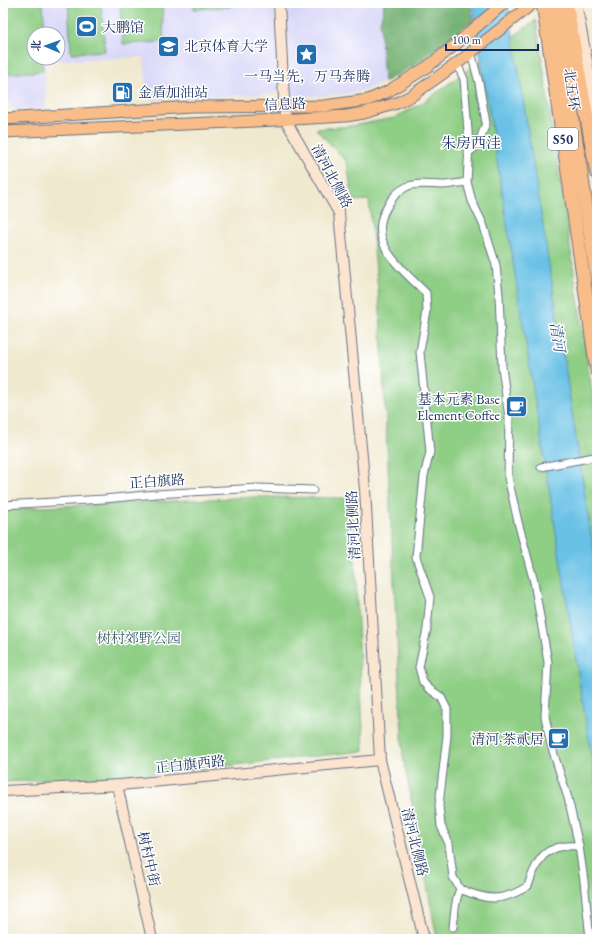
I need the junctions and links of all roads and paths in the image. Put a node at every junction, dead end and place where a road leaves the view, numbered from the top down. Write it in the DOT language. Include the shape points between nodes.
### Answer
graph roads {
  1 [pos="279,3"];
  2 [pos="504,3"];
  3 [pos="555,3"];
  4 [pos="566,3"];
  5 [pos="576,3"];
  6 [pos="536,4"];
  7 [pos="469,54"];
  8 [pos="457,64"];
  9 [pos="284,106"];
  10 [pos="597,114"];
  11 [pos="3,119"];
  12 [pos="285,119"];
  13 [pos="3,132"];
  14 [pos="468,153"];
  15 [pos="597,173"];
  16 [pos="467,182"];
  17 [pos="597,275"];
  18 [pos="597,370"];
  19 [pos="594,457"];
  20 [pos="541,467"];
  21 [pos="313,490"];
  22 [pos="3,505"];
  23 [pos="380,760"];
  24 [pos="117,785"];
  25 [pos="3,791"];
  26 [pos="579,846"];
  27 [pos="460,889"];
  28 [pos="453,927"];
  29 [pos="152,939"];
  30 [pos="424,939"];
  31 [pos="590,939"];
  1 -- 9 [label="street"];
  2 -- 9 [label="main road, 信息路" via="414,75 387,92 368,100 324,106"];
  3 -- 17 [label="highway, 北五环 / S50"];
  4 -- 15 [label="highway"];
  5 -- 10 [label="street"];
  6 -- 7 [label="main road, 信息路"];
  6 -- 18 [label="highway, 北五环 / S50"];
  7 -- 8 [label="main road, 信息路"];
  7 -- 14 [label="street" via="480,83 486,123 478,145"];
  8 -- 12 [label="main road, 信息路" via="412,96 382,109 346,116"];
  8 -- 14 [label="street" via="464,79"];
  9 -- 11 [label="main road, 信息路" via="191,107"];
  9 -- 12 [label="street"];
  12 -- 13 [label="main road, 信息路"];
  12 -- 23 [label="street, 清河北侧路" via="339,213 365,490"];
  14 -- 16 [label="street"];
  16 -- 26 [label="street" via="496,265 500,295 502,367 509,418 508,477 534,582 548,662 545,716"];
  16 -- 27 [label="street" via="443,185 416,184 405,187 391,199 382,215 380,238 391,258 426,293 427,311 420,352 430,452 424,476 416,557 430,597 427,629 419,666 423,682 441,696 447,709 447,736 439,805 441,826 449,844 453,877"];
  19 -- 20 [label="street"];
  21 -- 22 [label="street, 正白旗路" via="258,488"];
  23 -- 24 [label="street, 正白旗西路"];
  23 -- 30 [label="street, 清河北侧路"];
  24 -- 25 [label="street, 正白旗西路"];
  24 -- 29 [label="street, 树村中街"];
  26 -- 27 [label="street" via="555,848 544,853 533,870 528,886 516,894 500,898 479,897"];
  26 -- 31 [label="street"];
  27 -- 28 [label="street" via="455,899"];
}
